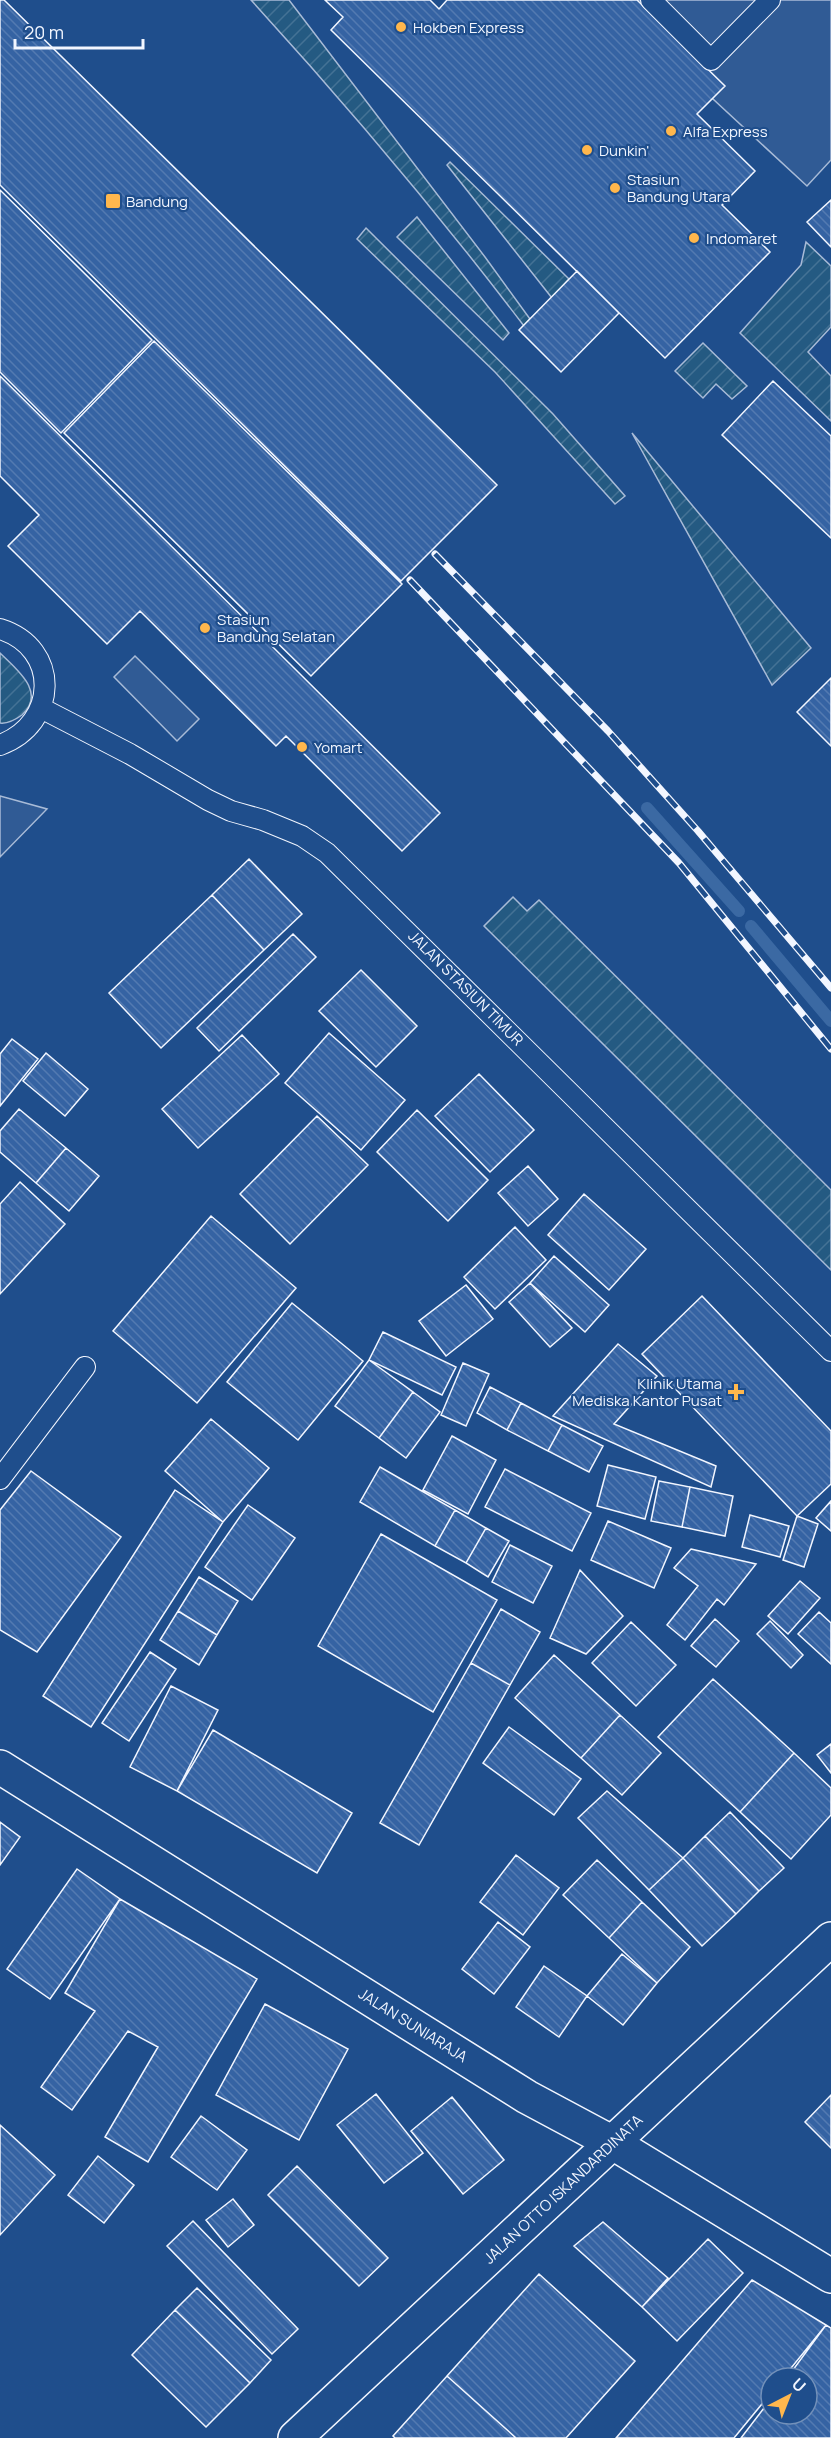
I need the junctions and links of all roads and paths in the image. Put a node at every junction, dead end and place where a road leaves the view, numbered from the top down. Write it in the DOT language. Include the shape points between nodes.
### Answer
graph roads {
  1 [pos="651,0"];
  2 [pos="770,0"];
  3 [pos="0,629"];
  4 [pos="41,708"];
  5 [pos="0,745"];
  6 [pos="831,1351"];
  7 [pos="84,1367"];
  8 [pos="0,1479"];
  9 [pos="0,1767"];
  10 [pos="831,1939"];
  11 [pos="613,2143"];
  12 [pos="831,2276"];
  13 [pos="295,2438"];
  1 -- 2 [label="lane" via="711,60"];
  3 -- 4 [label="lane" via="26,643 38,658 44,676"];
  4 -- 5 [label="lane" via="28,729"];
  4 -- 6 [label="lane, JALAN STASIUN TIMUR" via="208,800 302,836 327,852"];
  7 -- 8 [label="lane"];
  9 -- 11 [label="main road, JALAN SUNIARAJA" via="527,2097"];
  10 -- 11 [label="main road, JALAN OTTO ISKANDARDINATA"];
  11 -- 12 [label="main road, JALAN SUNIARAJA"];
  11 -- 13 [label="main road, JALAN OTTO ISKANDARDINATA"];
}
